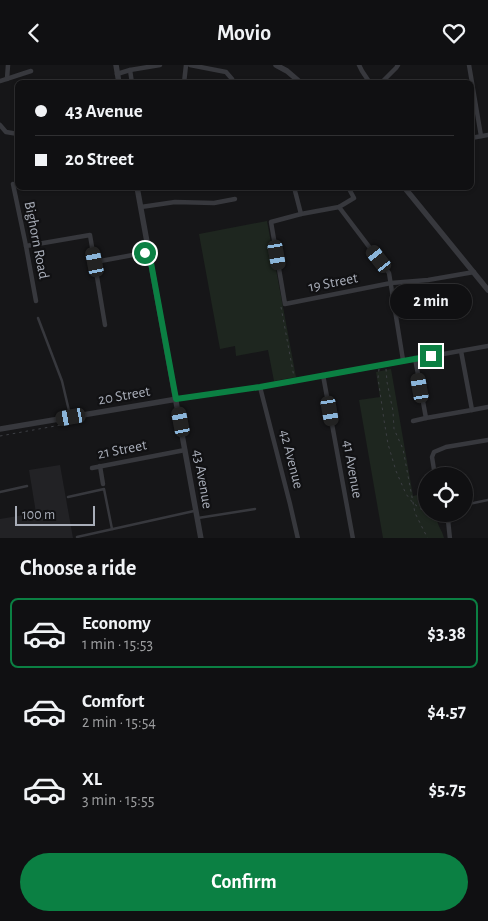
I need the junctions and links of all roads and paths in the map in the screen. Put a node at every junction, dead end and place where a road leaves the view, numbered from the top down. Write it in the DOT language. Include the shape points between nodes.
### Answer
graph roads {
  1 [pos="8,65"];
  2 [pos="116,65"];
  3 [pos="160,65"];
  4 [pos="186,65"];
  5 [pos="190,65"];
  6 [pos="276,65"];
  7 [pos="359,65"];
  8 [pos="398,65"];
  9 [pos="469,65"];
  10 [pos="130,70"];
  11 [pos="31,71"];
  12 [pos="117,74"];
  13 [pos="7,79"];
  14 [pos="232,79"];
  15 [pos="118,80"];
  16 [pos="132,80"];
  17 [pos="184,80"];
  18 [pos="297,80"];
  19 [pos="368,80"];
  20 [pos="384,80"];
  21 [pos="471,80"];
  22 [pos="0,81"];
  23 [pos="474,97"];
  24 [pos="0,125"];
  25 [pos="15,134"];
  26 [pos="488,135"];
  27 [pos="480,136"];
  28 [pos="474,137"];
  29 [pos="13,184"];
  30 [pos="138,190"];
  31 [pos="295,190"];
  32 [pos="350,190"];
  33 [pos="406,190"];
  34 [pos="234,199"];
  35 [pos="141,207"];
  36 [pos="339,207"];
  37 [pos="301,214"];
  38 [pos="26,246"];
  39 [pos="149,252"];
  40 [pos="95,262"];
  41 [pos="474,272"];
  42 [pos="391,283"];
  43 [pos="488,290"];
  44 [pos="36,301"];
  45 [pos="285,304"];
  46 [pos="38,318"];
  47 [pos="105,325"];
  48 [pos="488,346"];
  49 [pos="462,351"];
  50 [pos="415,358"];
  51 [pos="403,360"];
  52 [pos="385,363"];
  53 [pos="378,365"];
  54 [pos="323,375"];
  55 [pos="295,380"];
  56 [pos="260,387"];
  57 [pos="176,399"];
  58 [pos="488,407"];
  59 [pos="472,410"];
  60 [pos="71,417"];
  61 [pos="426,418"];
  62 [pos="413,421"];
  63 [pos="0,429"];
  64 [pos="488,440"];
  65 [pos="186,450"];
  66 [pos="100,466"];
  67 [pos="434,467"];
  68 [pos="92,468"];
  69 [pos="103,484"];
  70 [pos="27,486"];
  71 [pos="0,491"];
  72 [pos="68,497"];
  73 [pos="488,500"];
  74 [pos="413,503"];
  75 [pos="473,503"];
  76 [pos="418,507"];
  77 [pos="255,509"];
  78 [pos="196,511"];
  79 [pos="198,518"];
  80 [pos="448,522"];
  81 [pos="112,529"];
  82 [pos="77,537"];
  83 [pos="201,538"];
  84 [pos="298,538"];
  85 [pos="353,538"];
  86 [pos="428,538"];
  87 [pos="450,538"];
  1 -- 13 [label="street"];
  2 -- 12 [label="street"];
  3 -- 10 [label="street"];
  4 -- 17 [label="street"];
  5 -- 14 [label="street" via="226,71"];
  6 -- 18 [label="street"];
  7 -- 19 [label="street"];
  8 -- 20 [label="street"];
  9 -- 21 [label="street"];
  10 -- 12 [label="street"];
  10 -- 16 [label="street"];
  11 -- 13 [label="street"];
  12 -- 15 [label="street"];
  13 -- 22 [label="street"];
  23 -- 27 [label="street"];
  24 -- 25 [label="street" via="6,132"];
  26 -- 27 [label="street"];
  27 -- 28 [label="street"];
  29 -- 38 [label="street, Bighorn Road"];
  30 -- 35 [label="street, 43 Avenue"];
  31 -- 37 [label="street"];
  32 -- 36 [label="street" via="354,198"];
  33 -- 41 [label="street"];
  34 -- 35 [label="street"];
  35 -- 39 [label="street, 43 Avenue"];
  36 -- 37 [label="street"];
  36 -- 42 [label="street" via="389,273"];
  37 -- 45 [label="street" via="271,222"];
  38 -- 40 [label="street" via="90,235"];
  38 -- 44 [label="street, Bighorn Road"];
  39 -- 40 [label="street"];
  39 -- 57 [label="street, 43 Avenue"];
  40 -- 47 [label="street"];
  41 -- 42 [label="street, 19 Street"];
  41 -- 43 [label="street"];
  42 -- 45 [label="street, 19 Street"];
  42 -- 51 [label="street"];
  45 -- 55 [label="path" via="281,306"];
  46 -- 60 [label="lane" via="62,381"];
  48 -- 49 [label="street, 20 Street"];
  49 -- 50 [label="street, 20 Street"];
  49 -- 59 [label="street"];
  50 -- 51 [label="street, 20 Street"];
  50 -- 61 [label="street"];
  51 -- 52 [label="street, 20 Street"];
  52 -- 53 [label="street, 20 Street"];
  52 -- 74 [label="path" via="394,429 403,449"];
  53 -- 54 [label="street, 20 Street"];
  53 -- 74 [label="path" via="388,444 396,471"];
  54 -- 55 [label="street, 20 Street"];
  54 -- 85 [label="street, 41 Avenue"];
  55 -- 56 [label="street, 20 Street"];
  56 -- 57 [label="street, 20 Street"];
  56 -- 84 [label="street, 42 Avenue"];
  57 -- 60 [label="street, 20 Street"];
  57 -- 65 [label="street, 43 Avenue"];
  58 -- 59 [label="street"];
  59 -- 61 [label="street"];
  60 -- 63 [label="street, 20 Street"];
  61 -- 62 [label="street"];
  64 -- 67 [label="street" via="434,452"];
  65 -- 66 [label="street, 21 Street"];
  65 -- 78 [label="street, 43 Avenue"];
  66 -- 68 [label="street, 21 Street"];
  66 -- 69 [label="street"];
  70 -- 71 [label="lane"];
  72 -- 81 [label="lane" via="104,489"];
  73 -- 75 [label="lane"];
  74 -- 76 [label="path"];
  74 -- 86 [label="path"];
  77 -- 79 [label="lane"];
  78 -- 79 [label="street, 43 Avenue"];
  78 -- 81 [label="lane"];
  79 -- 83 [label="street, 43 Avenue"];
  80 -- 87 [label="street"];
  81 -- 82 [label="lane"];
}
